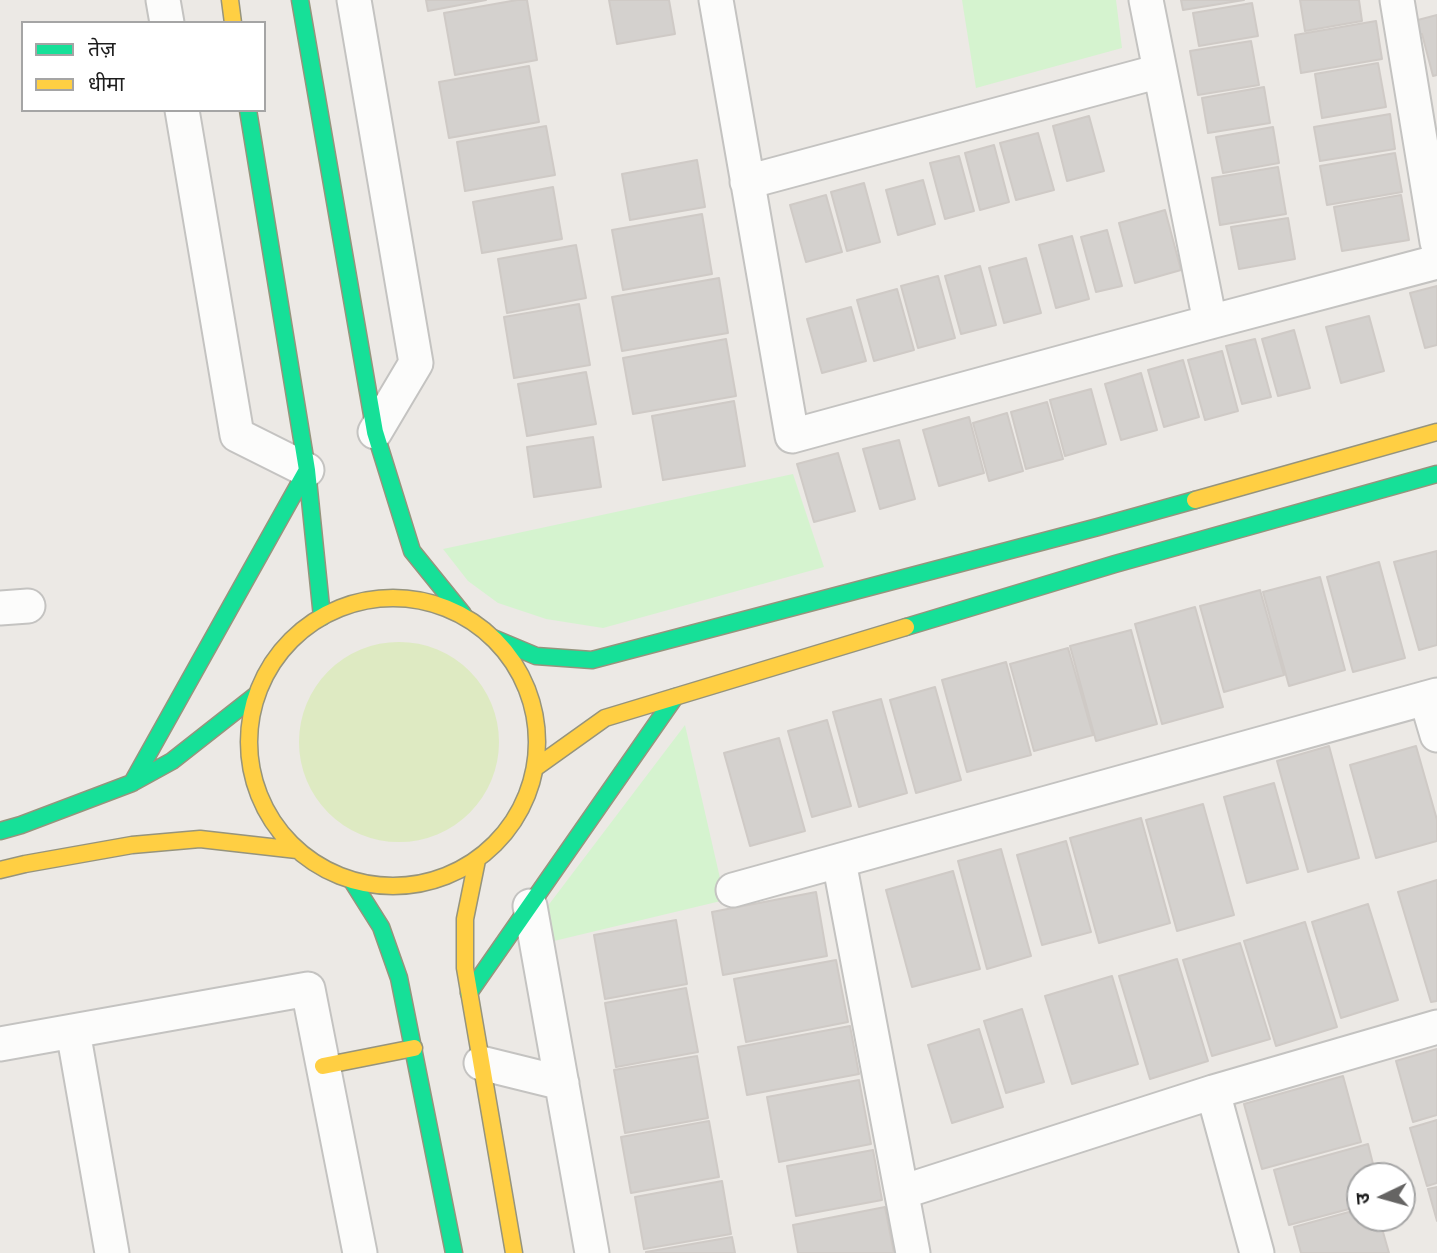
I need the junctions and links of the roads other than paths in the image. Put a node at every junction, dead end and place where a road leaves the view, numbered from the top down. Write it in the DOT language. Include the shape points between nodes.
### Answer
graph roads {
  1 [pos="163,0"];
  2 [pos="230,0"];
  3 [pos="300,0"];
  4 [pos="354,0"];
  5 [pos="716,0"];
  6 [pos="1146,0"];
  7 [pos="1397,0"];
  8 [pos="167,21"];
  9 [pos="233,21"];
  10 [pos="1160,71"];
  11 [pos="182,112"];
  12 [pos="248,112"];
  13 [pos="747,182"];
  14 [pos="1437,242"];
  15 [pos="1437,262"];
  16 [pos="1210,321"];
  17 [pos="375,432"];
  18 [pos="1437,432"];
  19 [pos="307,470"];
  20 [pos="1437,474"];
  21 [pos="463,614"];
  22 [pos="322,617"];
  23 [pos="493,638"];
  24 [pos="256,695"];
  25 [pos="675,697"];
  26 [pos="1432,697"];
  27 [pos="1437,735"];
  28 [pos="535,768"];
  29 [pos="132,783"];
  30 [pos="0,831"];
  31 [pos="296,850"];
  32 [pos="477,860"];
  33 [pos="839,861"];
  34 [pos="0,870"];
  35 [pos="352,881"];
  36 [pos="733,890"];
  37 [pos="530,906"];
  38 [pos="469,993"];
  39 [pos="1437,1027"];
  40 [pos="73,1031"];
  41 [pos="0,1044"];
  42 [pos="414,1048"];
  43 [pos="481,1063"];
  44 [pos="323,1066"];
  45 [pos="562,1083"];
  46 [pos="1213,1092"];
  47 [pos="902,1192"];
  48 [pos="112,1253"];
  49 [pos="360,1253"];
  50 [pos="453,1253"];
  51 [pos="514,1253"];
  52 [pos="592,1253"];
  53 [pos="913,1253"];
  54 [pos="1257,1253"];
  1 -- 8 [label="street"];
  2 -- 9 [label="street"];
  3 -- 17 [label="street"];
  4 -- 17 [label="street" via="416,363"];
  5 -- 13 [label="street"];
  6 -- 10 [label="street"];
  7 -- 14 [label="street"];
  10 -- 13 [label="street"];
  10 -- 16 [label="street"];
  11 -- 19 [label="street" via="237,435"];
  12 -- 19 [label="street"];
  13 -- 16 [label="street" via="792,436"];
  15 -- 16 [label="street"];
  17 -- 21 [label="street" via="412,551"];
  18 -- 23 [label="street" via="592,660 536,656"];
  19 -- 22 [label="street"];
  19 -- 29 [label="street"];
  20 -- 25 [label="street" via="1115,564"];
  21 -- 22 [label="street" via="433,603 393,597 352,603"];
  21 -- 23 [label="street"];
  22 -- 24 [label="street" via="289,641"];
  23 -- 28 [label="street" via="515,666 530,697 537,732"];
  24 -- 29 [label="street" via="172,761"];
  24 -- 31 [label="street" via="248,737 253,779 269,818"];
  25 -- 28 [label="street" via="605,718"];
  25 -- 37 [label="street"];
  26 -- 27 [label="street"];
  26 -- 33 [label="street"];
  28 -- 32 [label="street" via="513,823"];
  29 -- 30 [label="street"];
  31 -- 34 [label="street" via="201,839 132,845"];
  31 -- 35 [label="street"];
  32 -- 35 [label="street" via="458,872 416,886 394,888"];
  32 -- 38 [label="street" via="465,919"];
  33 -- 36 [label="street"];
  33 -- 47 [label="street"];
  35 -- 42 [label="street" via="381,927 399,978"];
  37 -- 38 [label="street"];
  37 -- 45 [label="street"];
  38 -- 43 [label="street"];
  39 -- 46 [label="street"];
  40 -- 41 [label="street"];
  40 -- 44 [label="street" via="308,989"];
  40 -- 48 [label="street"];
  42 -- 44 [label="street"];
  42 -- 50 [label="street"];
  43 -- 45 [label="street"];
  43 -- 51 [label="street"];
  44 -- 49 [label="street"];
  45 -- 52 [label="street"];
  46 -- 47 [label="street"];
  46 -- 54 [label="street"];
  47 -- 53 [label="street"];
}
